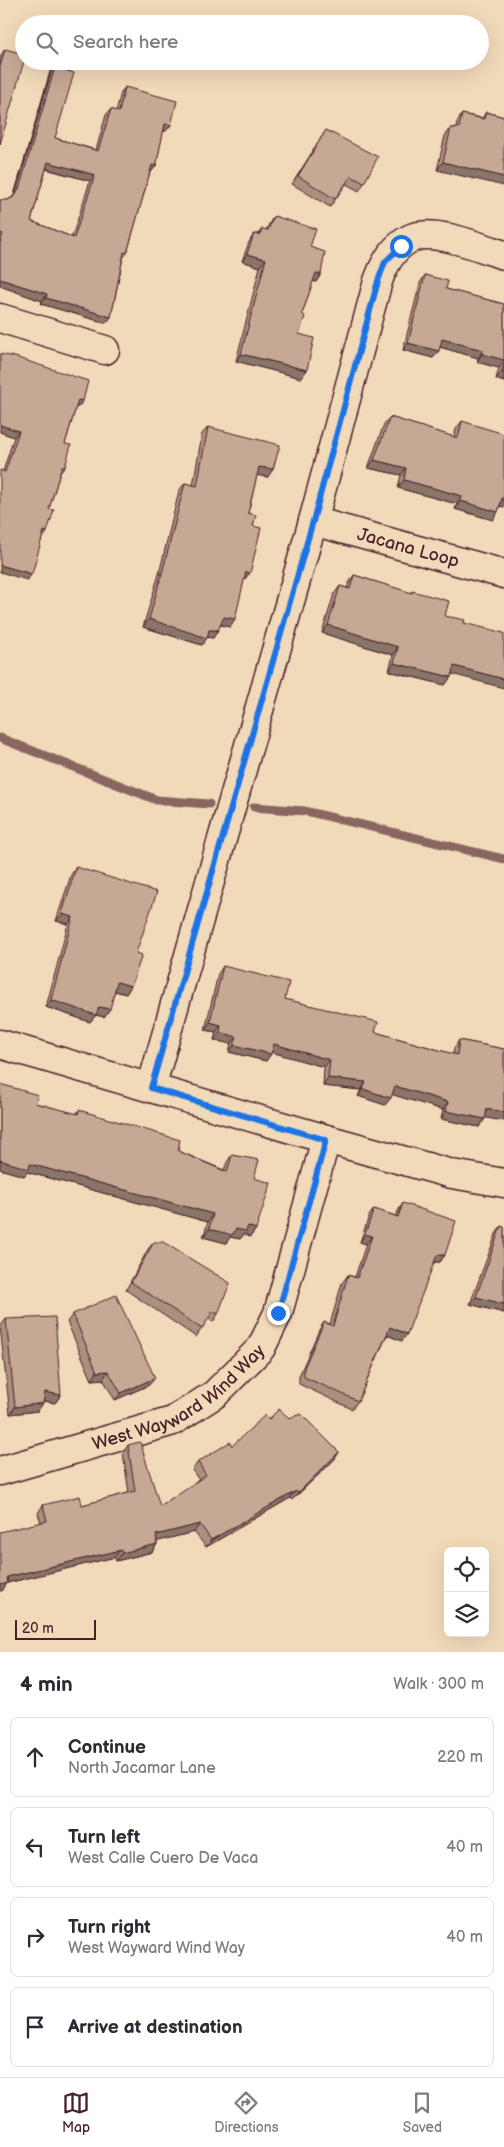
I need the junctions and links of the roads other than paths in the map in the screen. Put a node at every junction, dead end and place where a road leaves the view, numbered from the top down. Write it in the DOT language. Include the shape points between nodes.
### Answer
graph roads {
  1 [pos="35,70"];
  2 [pos="0,191"];
  3 [pos="504,254"];
  4 [pos="0,318"];
  5 [pos="105,350"];
  6 [pos="313,521"];
  7 [pos="504,574"];
  8 [pos="0,1044"];
  9 [pos="151,1088"];
  10 [pos="326,1140"];
  11 [pos="504,1183"];
  12 [pos="0,1471"];
  1 -- 2 [label="street"];
  3 -- 6 [label="street" via="448,238 427,236 414,237 385,262"];
  4 -- 5 [label="street"];
  6 -- 7 [label="street, Jacana Loop"];
  6 -- 9 [label="street"];
  8 -- 9 [label="street"];
  9 -- 10 [label="street"];
  10 -- 11 [label="street" via="452,1174"];
  10 -- 12 [label="street, West Wayward Wind Way" via="278,1313 261,1348 214,1394 173,1421"];
}
